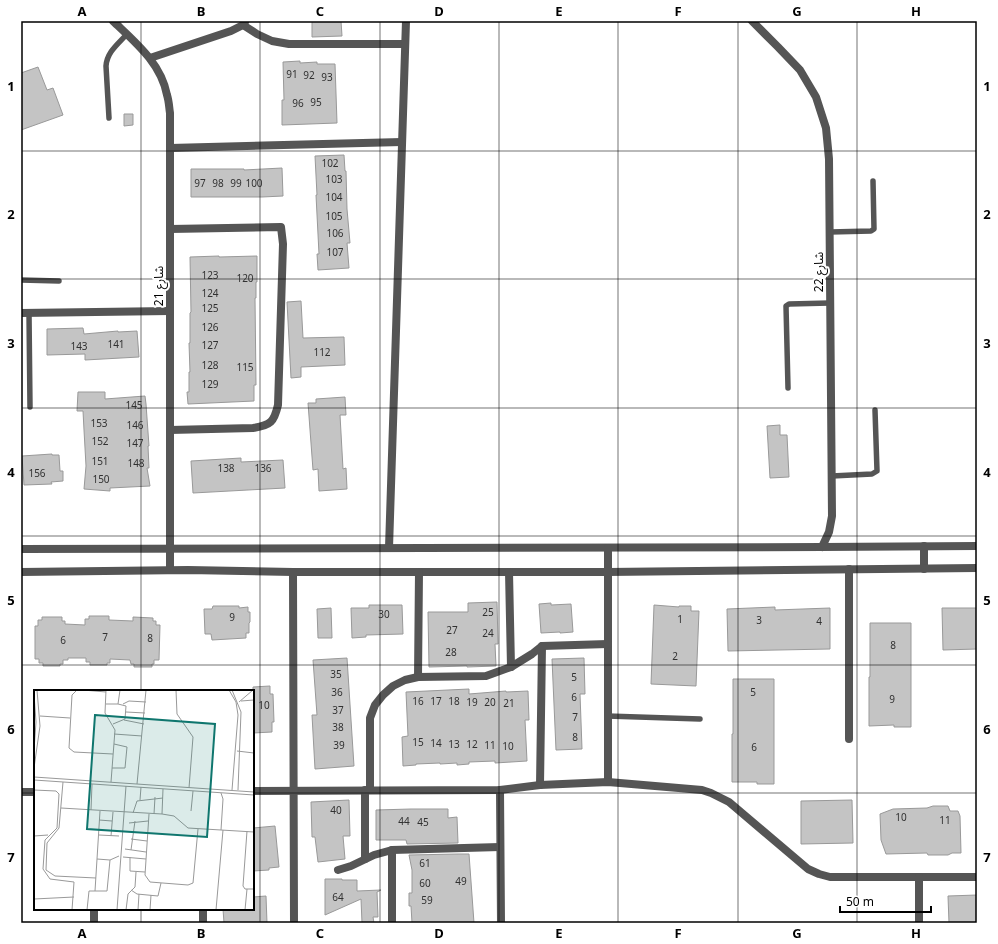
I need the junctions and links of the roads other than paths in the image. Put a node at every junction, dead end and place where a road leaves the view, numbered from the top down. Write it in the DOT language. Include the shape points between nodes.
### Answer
graph roads {
  1 [pos="113,21"];
  2 [pos="406,21"];
  3 [pos="752,21"];
  4 [pos="244,23"];
  5 [pos="127,34"];
  6 [pos="405,44"];
  7 [pos="150,58"];
  8 [pos="109,118"];
  9 [pos="402,142"];
  10 [pos="170,148"];
  11 [pos="873,181"];
  12 [pos="170,229"];
  13 [pos="830,232"];
  14 [pos="21,280"];
  15 [pos="59,281"];
  16 [pos="830,303"];
  17 [pos="170,311"];
  18 [pos="25,313"];
  19 [pos="788,388"];
  20 [pos="30,407"];
  21 [pos="875,410"];
  22 [pos="170,430"];
  23 [pos="832,476"];
  24 [pos="924,546"];
  25 [pos="977,546"];
  26 [pos="822,547"];
  27 [pos="389,548"];
  28 [pos="608,548"];
  29 [pos="21,549"];
  30 [pos="170,549"];
  31 [pos="977,568"];
  32 [pos="849,569"];
  33 [pos="924,569"];
  34 [pos="170,570"];
  35 [pos="21,572"];
  36 [pos="293,572"];
  37 [pos="419,572"];
  38 [pos="509,572"];
  39 [pos="608,572"];
  40 [pos="608,644"];
  41 [pos="542,646"];
  42 [pos="510,667"];
  43 [pos="418,677"];
  44 [pos="608,716"];
  45 [pos="700,719"];
  46 [pos="849,739"];
  47 [pos="608,782"];
  48 [pos="540,785"];
  49 [pos="367,790"];
  50 [pos="500,790"];
  51 [pos="254,791"];
  52 [pos="294,791"];
  53 [pos="21,792"];
  54 [pos="34,792"];
  55 [pos="500,847"];
  56 [pos="392,850"];
  57 [pos="365,859"];
  58 [pos="338,870"];
  59 [pos="919,877"];
  60 [pos="977,877"];
  61 [pos="94,910"];
  62 [pos="203,910"];
  63 [pos="94,923"];
  64 [pos="202,923"];
  65 [pos="294,923"];
  66 [pos="392,923"];
  67 [pos="501,923"];
  68 [pos="919,923"];
  1 -- 5 [label="street, شارع 21"];
  2 -- 6 [label="street"];
  3 -- 13 [label="street, شارع 22" via="800,70 816,97 826,128"];
  4 -- 6 [label="street" via="257,34 272,41 289,44"];
  4 -- 7 [label="street" via="231,31"];
  5 -- 7 [label="street, شارع 21"];
  5 -- 8 [label="lane" via="106,60"];
  6 -- 9 [label="street"];
  7 -- 10 [label="street, شارع 21" via="161,75 167,94"];
  9 -- 10 [label="street"];
  9 -- 27 [label="street"];
  10 -- 12 [label="street, شارع 21"];
  11 -- 13 [label="lane" via="873,231"];
  12 -- 17 [label="street, شارع 21"];
  12 -- 22 [label="street" via="281,227 283,244 278,405 275,417 266,426 253,428"];
  13 -- 16 [label="street, شارع 22"];
  14 -- 15 [label="lane"];
  16 -- 19 [label="lane" via="786,306"];
  16 -- 23 [label="street, شارع 22"];
  17 -- 18 [label="street"];
  17 -- 22 [label="street, شارع 21"];
  18 -- 20 [label="lane"];
  21 -- 23 [label="lane" via="877,472"];
  22 -- 30 [label="street, شارع 21"];
  23 -- 26 [label="street, شارع 22" via="832,516 829,532"];
  24 -- 25 [label="street"];
  24 -- 26 [label="street"];
  24 -- 33 [label="street"];
  26 -- 28 [label="street"];
  27 -- 28 [label="street"];
  27 -- 30 [label="street"];
  28 -- 39 [label="street"];
  29 -- 30 [label="street"];
  30 -- 34 [label="street, شارع 21"];
  31 -- 33 [label="street"];
  32 -- 33 [label="street"];
  32 -- 39 [label="street"];
  32 -- 46 [label="street"];
  34 -- 35 [label="street"];
  34 -- 36 [label="street"];
  36 -- 37 [label="street"];
  36 -- 52 [label="street"];
  37 -- 38 [label="street"];
  37 -- 43 [label="street"];
  38 -- 39 [label="street"];
  38 -- 42 [label="street"];
  39 -- 40 [label="street"];
  40 -- 41 [label="street"];
  40 -- 44 [label="street"];
  41 -- 42 [label="street"];
  41 -- 48 [label="street"];
  42 -- 43 [label="street" via="486,676"];
  43 -- 49 [label="street" via="393,686 375,705 370,718"];
  44 -- 45 [label="lane"];
  44 -- 47 [label="street"];
  47 -- 48 [label="street"];
  47 -- 59 [label="street" via="694,789 711,793 729,802 808,869 819,874 830,877"];
  48 -- 50 [label="street"];
  49 -- 50 [label="street"];
  49 -- 52 [label="street"];
  49 -- 57 [label="street"];
  50 -- 55 [label="street"];
  51 -- 52 [label="street"];
  52 -- 65 [label="street"];
  53 -- 54 [label="street"];
  55 -- 56 [label="street"];
  55 -- 67 [label="street"];
  56 -- 57 [label="street"];
  56 -- 66 [label="street"];
  57 -- 58 [label="street"];
  59 -- 60 [label="street"];
  59 -- 68 [label="street"];
  61 -- 63 [label="street"];
  62 -- 64 [label="street"];
}
